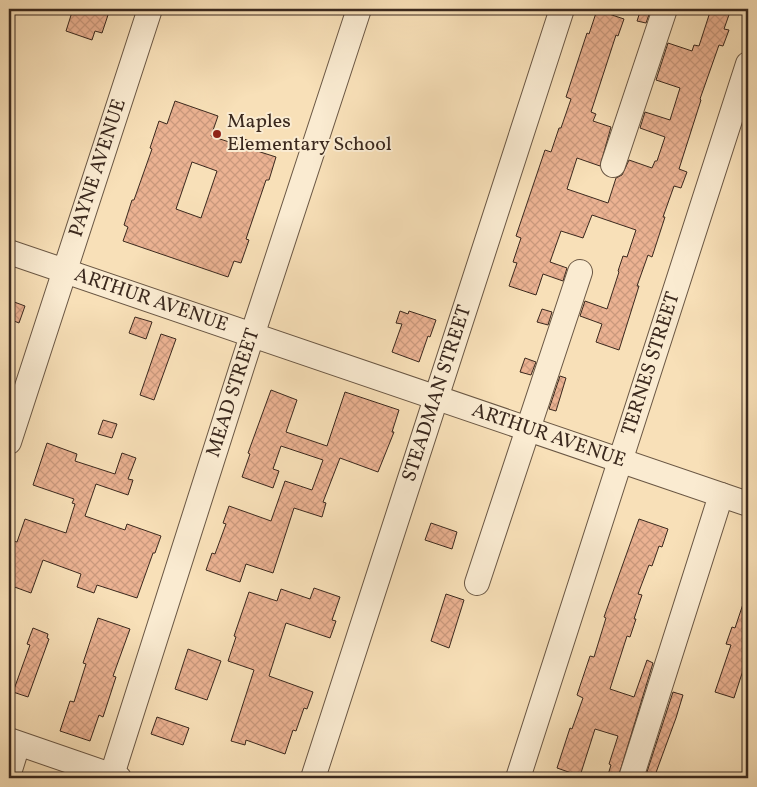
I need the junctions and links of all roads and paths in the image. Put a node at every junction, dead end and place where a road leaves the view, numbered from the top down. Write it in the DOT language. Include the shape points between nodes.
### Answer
graph roads {
  1 [pos="150,9"];
  2 [pos="359,9"];
  3 [pos="562,9"];
  4 [pos="665,9"];
  5 [pos="748,64"];
  6 [pos="613,165"];
  7 [pos="9,252"];
  8 [pos="64,271"];
  9 [pos="580,272"];
  10 [pos="252,335"];
  11 [pos="437,398"];
  12 [pos="528,429"];
  13 [pos="9,442"];
  14 [pos="619,461"];
  15 [pos="721,495"];
  16 [pos="748,504"];
  17 [pos="477,584"];
  18 [pos="14,742"];
  19 [pos="9,773"];
  20 [pos="114,777"];
  21 [pos="312,778"];
  22 [pos="518,778"];
  23 [pos="631,778"];
  1 -- 8 [label="street, PAYNE AVENUE"];
  2 -- 10 [label="street, MEAD STREET"];
  3 -- 11 [label="street, STEADMAN STREET"];
  4 -- 6 [label="street"];
  5 -- 14 [label="street, TERNES STREET"];
  7 -- 8 [label="street, ARTHUR AVENUE"];
  8 -- 10 [label="street, ARTHUR AVENUE"];
  8 -- 13 [label="street, PAYNE AVENUE"];
  9 -- 12 [label="street"];
  10 -- 11 [label="street, ARTHUR AVENUE"];
  10 -- 20 [label="street, MEAD STREET"];
  11 -- 12 [label="street, ARTHUR AVENUE"];
  11 -- 21 [label="street, STEADMAN STREET"];
  12 -- 14 [label="street, ARTHUR AVENUE"];
  12 -- 17 [label="street"];
  14 -- 15 [label="street, ARTHUR AVENUE"];
  14 -- 22 [label="street, TERNES STREET"];
  15 -- 16 [label="street, ARTHUR AVENUE"];
  15 -- 23 [label="street"];
  18 -- 19 [label="street"];
  18 -- 20 [label="street"];
}
